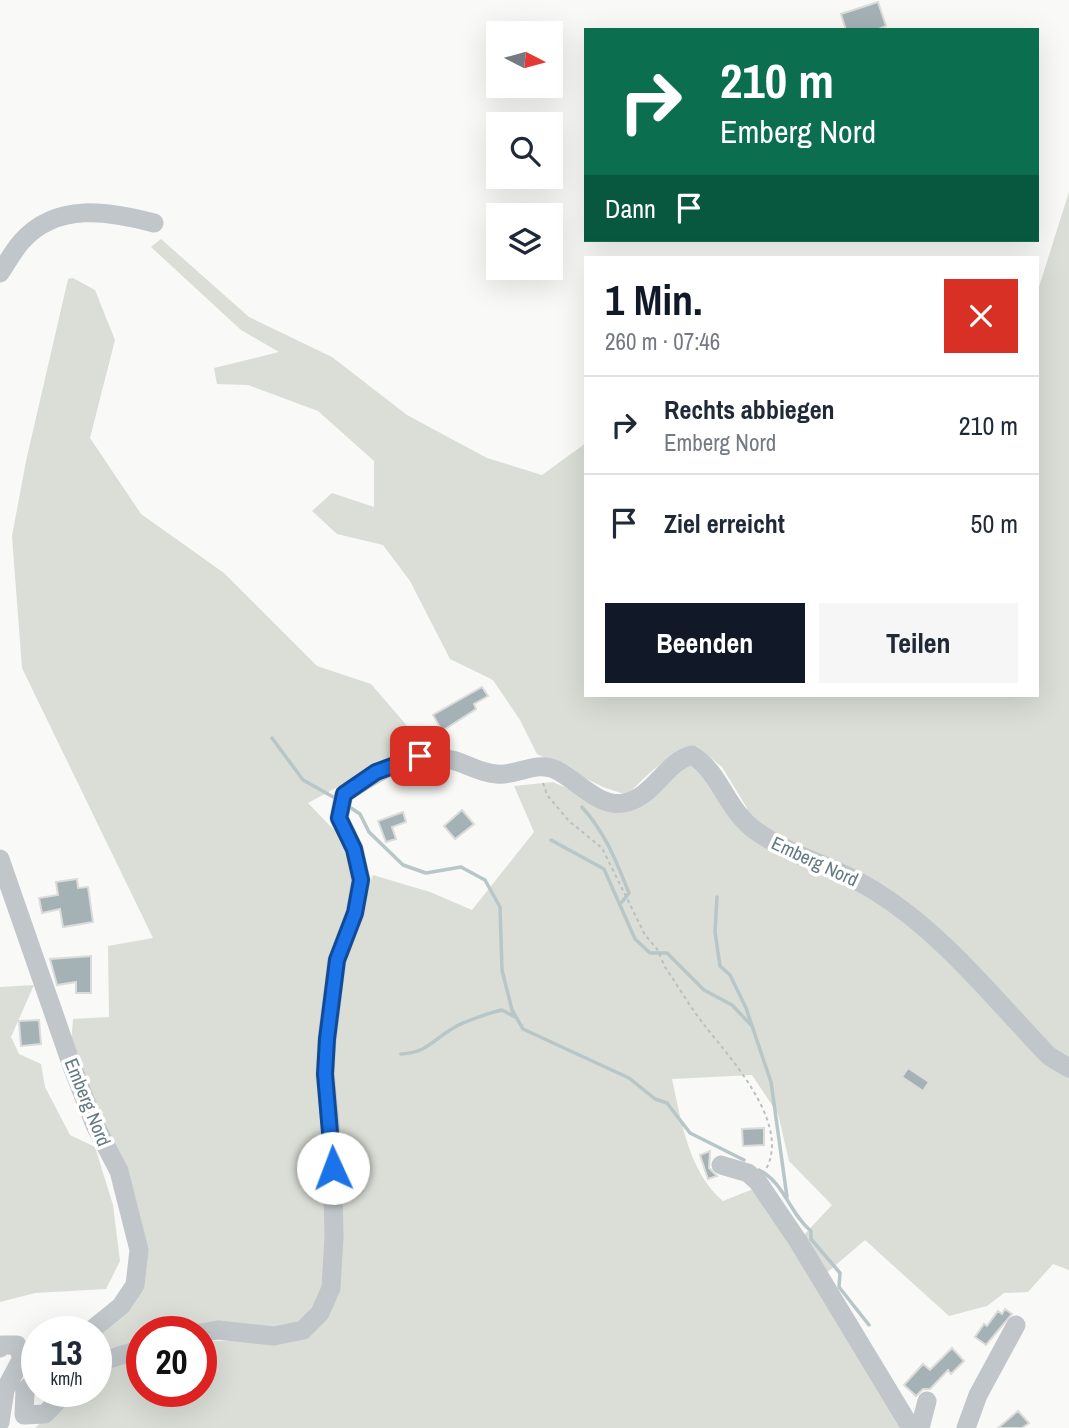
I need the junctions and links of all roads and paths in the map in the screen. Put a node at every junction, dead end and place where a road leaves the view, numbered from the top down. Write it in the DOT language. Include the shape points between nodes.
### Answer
graph roads {
  1 [pos="154,223"];
  2 [pos="0,273"];
  3 [pos="534,768"];
  4 [pos="0,859"];
  5 [pos="1069,1068"];
  6 [pos="721,1165"];
  7 [pos="765,1171"];
  8 [pos="109,1316"];
  9 [pos="1016,1325"];
  10 [pos="217,1330"];
  11 [pos="0,1348"];
  12 [pos="926,1401"];
  13 [pos="24,1407"];
  14 [pos="52,1407"];
  15 [pos="33,1422"];
  16 [pos="0,1425"];
  17 [pos="911,1428"];
  18 [pos="920,1428"];
  19 [pos="966,1428"];
  1 -- 2 [label="street" via="111,212 83,211 48,223 23,240"];
  3 -- 5 [label="street, Emberg Nord" via="552,768 611,804 627,803 644,793 678,759 692,755 708,765 733,809 753,829 857,880 920,922 1049,1056"];
  3 -- 7 [label="path" via="547,795 602,848 645,934 703,1024 750,1083 771,1131 772,1159"];
  3 -- 10 [label="street, Emberg Nord" via="500,775 477,772 453,760 420,756 376,772 344,794 339,818 354,849 361,880 355,913 337,960 327,1039 334,1237 331,1288 320,1313 303,1330 274,1336"];
  4 -- 8 [label="street, Emberg Nord" via="73,1069 119,1171 139,1250 135,1285"];
  6 -- 17 [label="street" via="748,1172 758,1182"];
  9 -- 19 [label="street" via="978,1395"];
  11 -- 16 [label="street" via="17,1345 22,1358 5,1390"];
  12 -- 18 [label="street"];
  13 -- 15 [label="street" via="24,1415"];
  14 -- 15 [label="street"];
}
